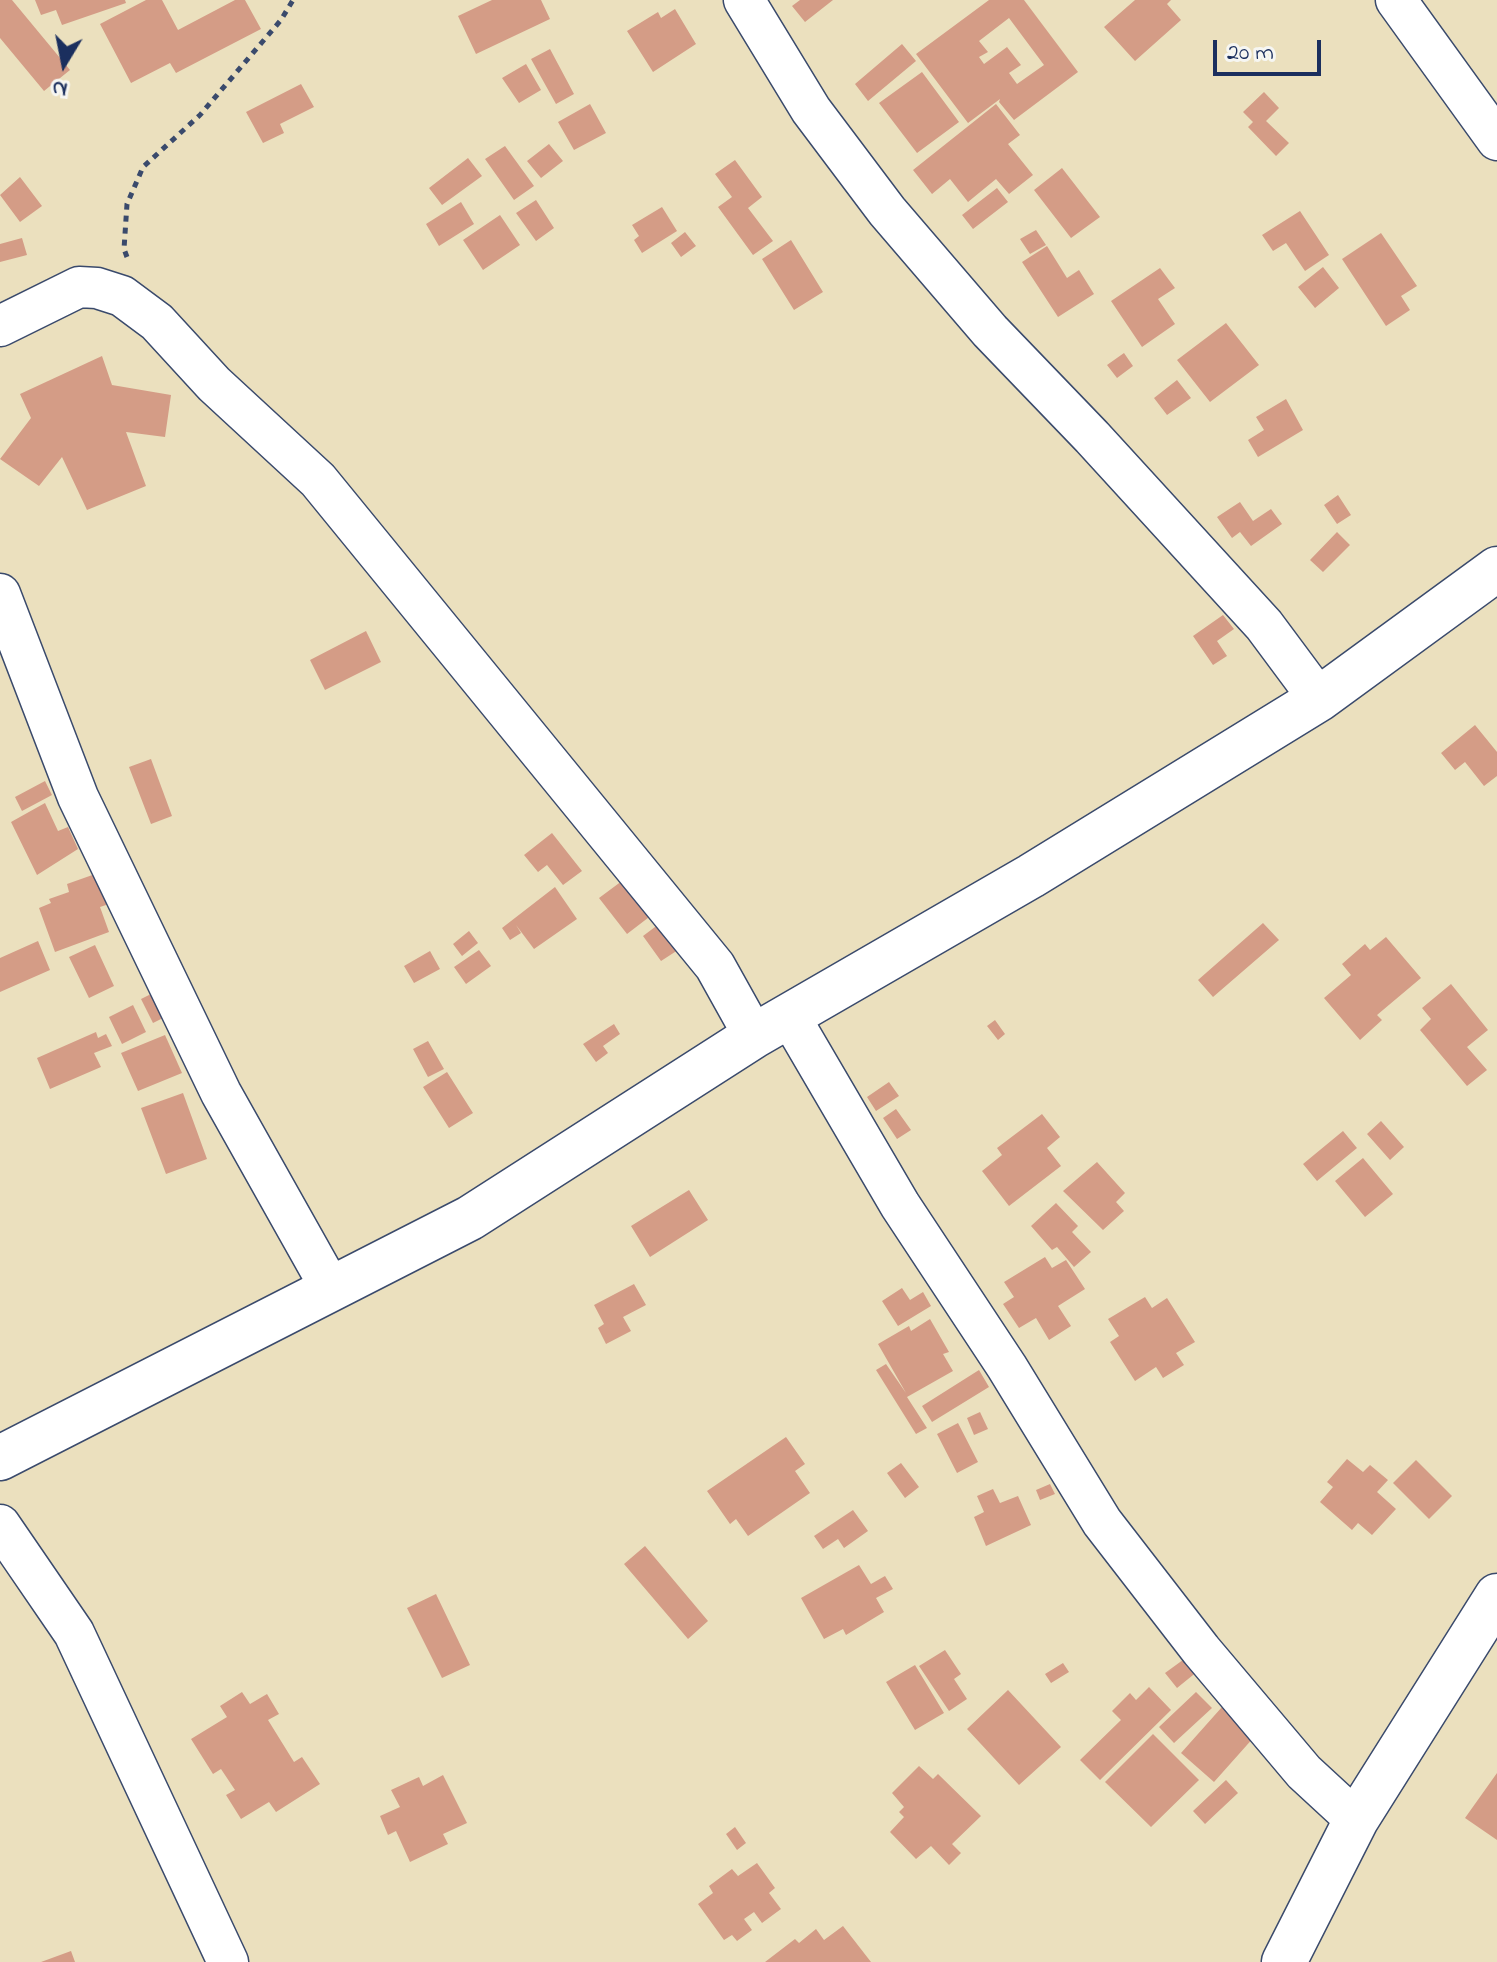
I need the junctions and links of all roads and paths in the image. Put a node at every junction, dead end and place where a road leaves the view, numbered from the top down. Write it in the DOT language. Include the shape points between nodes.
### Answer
graph roads {
  1 [pos="293,0"];
  2 [pos="744,0"];
  3 [pos="1396,0"];
  4 [pos="1497,140"];
  5 [pos="130,264"];
  6 [pos="0,326"];
  7 [pos="1497,569"];
  8 [pos="0,594"];
  9 [pos="1319,699"];
  10 [pos="772,1027"];
  11 [pos="330,1287"];
  12 [pos="0,1458"];
  13 [pos="0,1525"];
  14 [pos="1493,1613"];
  15 [pos="1356,1820"];
  16 [pos="228,1962"];
  17 [pos="1284,1962"];
  1 -- 5 [label="path" via="200,115 143,167 127,204 124,249"];
  2 -- 9 [label="street" via="811,110 887,211 990,331 1264,625"];
  3 -- 4 [label="street"];
  6 -- 10 [label="street" via="79,287 122,296 157,322 214,384 318,480 715,966"];
  7 -- 9 [label="main road"];
  8 -- 11 [label="street" via="78,797 221,1093"];
  9 -- 10 [label="main road"];
  10 -- 11 [label="main road" via="470,1218"];
  10 -- 15 [label="street" via="900,1205 1102,1522 1294,1760"];
  11 -- 12 [label="main road"];
  13 -- 16 [label="street" via="74,1633"];
  14 -- 15 [label="main road"];
  15 -- 17 [label="main road"];
}
